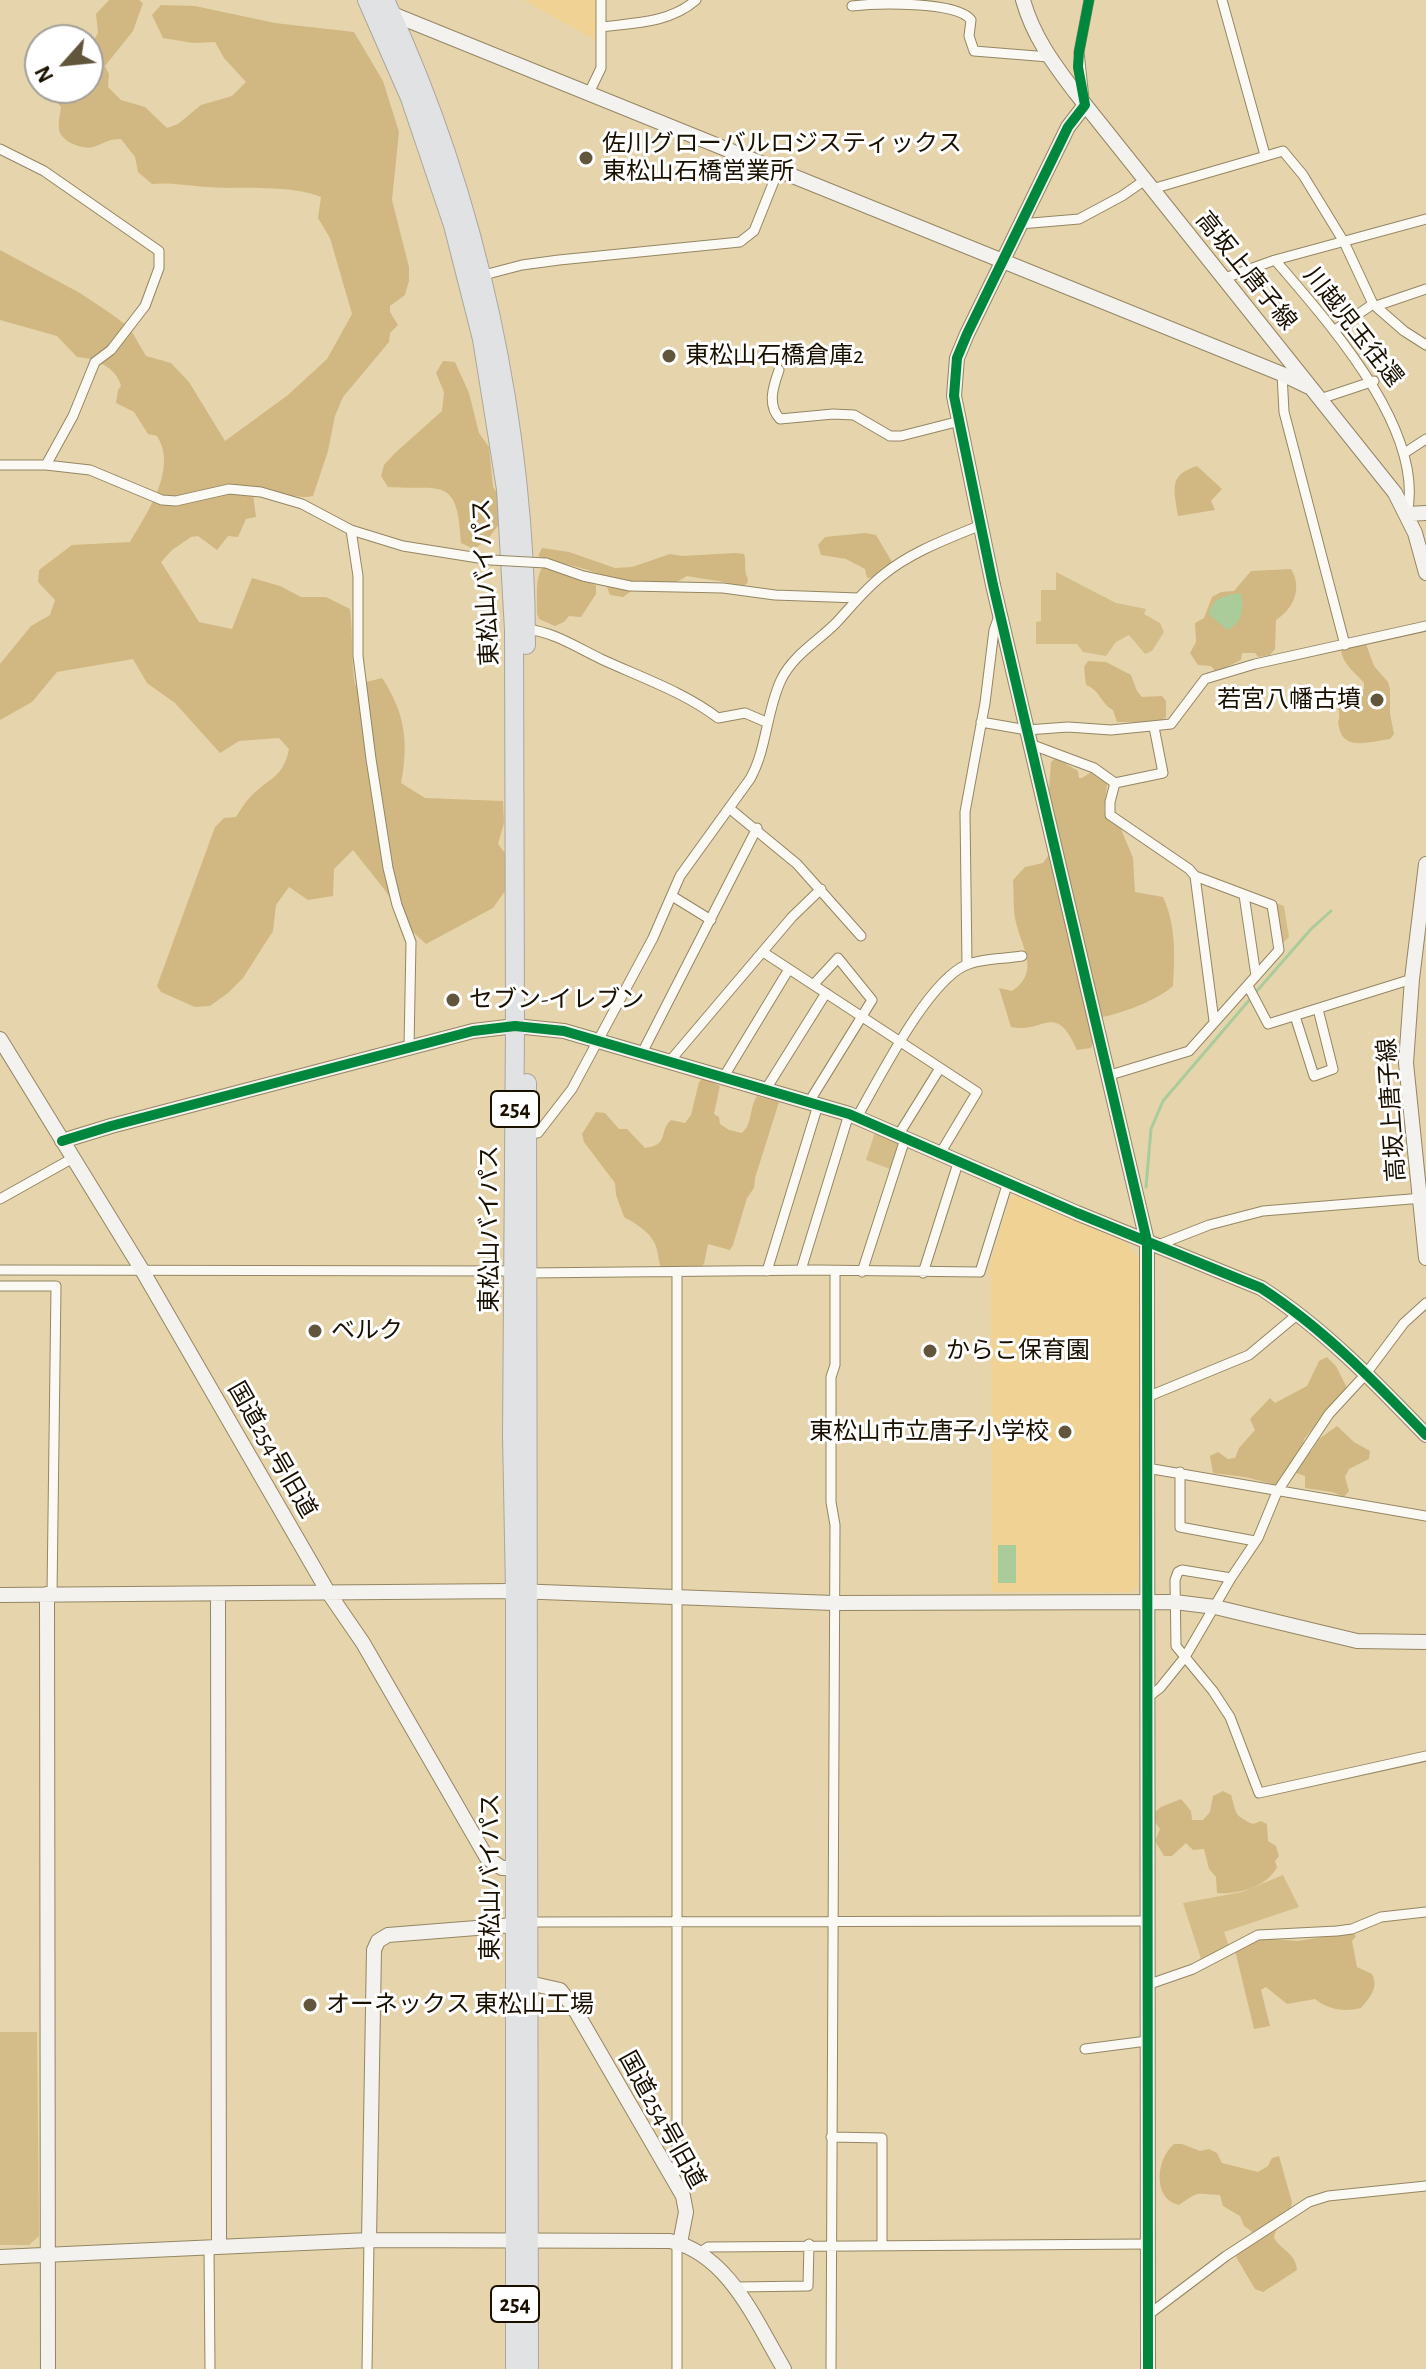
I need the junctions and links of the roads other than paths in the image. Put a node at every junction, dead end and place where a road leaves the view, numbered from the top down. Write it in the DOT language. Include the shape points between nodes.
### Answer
graph roads {
  1 [pos="601,0"];
  2 [pos="696,0"];
  3 [pos="1023,0"];
  4 [pos="1089,0"];
  5 [pos="1222,0"];
  6 [pos="374,4"];
  7 [pos="852,6"];
  8 [pos="601,27"];
  9 [pos="1049,57"];
  10 [pos="588,95"];
  11 [pos="1085,105"];
  12 [pos="0,149"];
  13 [pos="1265,155"];
  14 [pos="778,171"];
  15 [pos="1149,184"];
  16 [pos="1426,219"];
  17 [pos="1020,224"];
  18 [pos="1344,242"];
  19 [pos="1275,260"];
  20 [pos="1001,261"];
  21 [pos="480,276"];
  22 [pos="1225,278"];
  23 [pos="1426,289"];
  24 [pos="1374,305"];
  25 [pos="1335,330"];
  26 [pos="1426,345"];
  27 [pos="779,370"];
  28 [pos="1282,374"];
  29 [pos="1374,381"];
  30 [pos="1316,394"];
  31 [pos="960,421"];
  32 [pos="1426,439"];
  33 [pos="1406,452"];
  34 [pos="0,465"];
  35 [pos="46,465"];
  36 [pos="1426,513"];
  37 [pos="1407,514"];
  38 [pos="981,525"];
  39 [pos="351,530"];
  40 [pos="1426,573"];
  41 [pos="858,598"];
  42 [pos="1000,613"];
  43 [pos="1426,626"];
  44 [pos="526,629"];
  45 [pos="1345,645"];
  46 [pos="766,722"];
  47 [pos="981,722"];
  48 [pos="1154,727"];
  49 [pos="1028,737"];
  50 [pos="1115,783"];
  51 [pos="729,808"];
  52 [pos="757,828"];
  53 [pos="1426,864"];
  54 [pos="1195,876"];
  55 [pos="821,889"];
  56 [pos="1244,895"];
  57 [pos="672,896"];
  58 [pos="711,920"];
  59 [pos="861,936"];
  60 [pos="763,952"];
  61 [pos="1022,956"];
  62 [pos="967,965"];
  63 [pos="789,969"];
  64 [pos="1256,976"];
  65 [pos="1412,979"];
  66 [pos="814,984"];
  67 [pos="1248,986"];
  68 [pos="826,993"];
  69 [pos="1318,1009"];
  70 [pos="1295,1016"];
  71 [pos="863,1017"];
  72 [pos="1214,1021"];
  73 [pos="521,1026"];
  74 [pos="0,1039"];
  75 [pos="597,1042"];
  76 [pos="901,1042"];
  77 [pos="409,1047"];
  78 [pos="641,1055"];
  79 [pos="669,1062"];
  80 [pos="940,1068"];
  81 [pos="1107,1076"];
  82 [pos="723,1078"];
  83 [pos="766,1089"];
  84 [pos="814,1104"];
  85 [pos="853,1115"];
  86 [pos="527,1132"];
  87 [pos="902,1137"];
  88 [pos="62,1141"];
  89 [pos="941,1152"];
  90 [pos="73,1158"];
  91 [pos="959,1160"];
  92 [pos="1008,1182"];
  93 [pos="1424,1198"];
  94 [pos="0,1199"];
  95 [pos="1152,1243"];
  96 [pos="1426,1258"];
  97 [pos="0,1270"];
  98 [pos="142,1270"];
  99 [pos="801,1270"];
  100 [pos="767,1271"];
  101 [pos="835,1271"];
  102 [pos="520,1272"];
  103 [pos="677,1272"];
  104 [pos="862,1272"];
  105 [pos="923,1273"];
  106 [pos="0,1286"];
  107 [pos="1426,1303"];
  108 [pos="1298,1314"];
  109 [pos="1365,1375"];
  110 [pos="1147,1397"];
  111 [pos="1426,1435"];
  112 [pos="1147,1468"];
  113 [pos="1180,1472"];
  114 [pos="1277,1492"];
  115 [pos="1426,1516"];
  116 [pos="1255,1541"];
  117 [pos="1231,1578"];
  118 [pos="328,1592"];
  119 [pos="522,1592"];
  120 [pos="50,1594"];
  121 [pos="218,1594"];
  122 [pos="0,1595"];
  123 [pos="676,1598"];
  124 [pos="1147,1602"];
  125 [pos="1175,1602"];
  126 [pos="833,1603"];
  127 [pos="1215,1607"];
  128 [pos="1426,1642"];
  129 [pos="1185,1657"];
  130 [pos="1147,1698"];
  131 [pos="1426,1756"];
  132 [pos="515,1868"];
  133 [pos="1426,1912"];
  134 [pos="832,1921"];
  135 [pos="1147,1921"];
  136 [pos="676,1922"];
  137 [pos="521,1924"];
  138 [pos="529,1983"];
  139 [pos="1147,1985"];
  140 [pos="1147,2041"];
  141 [pos="1085,2049"];
  142 [pos="831,2137"];
  143 [pos="673,2180"];
  144 [pos="1426,2186"];
  145 [pos="369,2240"];
  146 [pos="522,2240"];
  147 [pos="678,2243"];
  148 [pos="809,2244"];
  149 [pos="1148,2244"];
  150 [pos="832,2245"];
  151 [pos="882,2245"];
  152 [pos="214,2247"];
  153 [pos="699,2253"];
  154 [pos="49,2256"];
  155 [pos="0,2257"];
  156 [pos="736,2287"];
  157 [pos="1148,2315"];
  158 [pos="48,2369"];
  159 [pos="210,2369"];
  160 [pos="367,2369"];
  161 [pos="515,2369"];
  162 [pos="529,2369"];
  163 [pos="677,2369"];
  164 [pos="784,2369"];
  165 [pos="831,2369"];
  166 [pos="1148,2369"];
  1 -- 8 [label="street"];
  2 -- 8 [label="street" via="665,17"];
  3 -- 9 [label="street, 高坂上唐子線"];
  4 -- 11 [label="street" via="1079,52"];
  5 -- 13 [label="street"];
  6 -- 10 [label="street"];
  6 -- 21 [label="highway, 東松山バイパス / 254" via="419,81"];
  6 -- 73 [label="highway, 東松山バイパス / 254" via="461,252 482,339 506,489 514,630"];
  7 -- 9 [label="street" via="898,3 960,11 971,20 974,51"];
  8 -- 10 [label="street" via="601,68"];
  9 -- 11 [label="street, 高坂上唐子線"];
  10 -- 14 [label="street"];
  11 -- 15 [label="street, 高坂上唐子線"];
  11 -- 17 [label="street" via="1068,127"];
  12 -- 35 [label="street" via="44,171 159,251 159,268 145,306 95,362"];
  13 -- 15 [label="street"];
  13 -- 18 [label="street" via="1283,151"];
  14 -- 20 [label="street"];
  14 -- 21 [label="street" via="754,231 740,242 559,260"];
  15 -- 17 [label="street" via="1079,219"];
  15 -- 22 [label="street, 高坂上唐子線"];
  16 -- 18 [label="street"];
  17 -- 20 [label="street"];
  18 -- 19 [label="street"];
  18 -- 24 [label="street"];
  19 -- 22 [label="street"];
  19 -- 25 [label="street, 川越児玉往還"];
  20 -- 28 [label="street"];
  20 -- 31 [label="street" via="957,358 954,396"];
  21 -- 44 [label="highway, 東松山バイパス / 254" via="513,444"];
  22 -- 30 [label="street, 高坂上唐子線"];
  23 -- 24 [label="street"];
  24 -- 25 [label="street"];
  24 -- 26 [label="street"];
  25 -- 29 [label="street, 川越児玉往還"];
  27 -- 31 [label="street" via="772,400 780,419 854,415 890,436"];
  28 -- 30 [label="street"];
  28 -- 45 [label="street" via="1284,412"];
  29 -- 30 [label="street"];
  29 -- 33 [label="street, 川越児玉往還" via="1396,419"];
  30 -- 37 [label="street, 高坂上唐子線" via="1381,473"];
  31 -- 38 [label="street"];
  32 -- 33 [label="street"];
  33 -- 37 [label="street, 川越児玉往還" via="1413,493"];
  34 -- 35 [label="street"];
  35 -- 39 [label="street" via="90,470 162,500 229,489 261,492 302,504"];
  36 -- 37 [label="street"];
  37 -- 40 [label="street, 高坂上唐子線"];
  38 -- 41 [label="street" via="908,559"];
  38 -- 42 [label="street"];
  39 -- 41 [label="street, bridge" via="403,546 546,563 630,586"];
  39 -- 77 [label="street" via="371,759 388,868 411,942"];
  41 -- 46 [label="street" via="793,661"];
  42 -- 47 [label="street"];
  42 -- 49 [label="street"];
  43 -- 45 [label="street"];
  44 -- 46 [label="street" via="548,631 696,702 718,718 745,713"];
  44 -- 73 [label="highway, 東松山バイパス / 254"];
  45 -- 48 [label="street" via="1205,679 1171,724"];
  46 -- 51 [label="street" via="758,765"];
  47 -- 49 [label="street"];
  47 -- 62 [label="street" via="965,812"];
  48 -- 49 [label="street" via="1068,727"];
  48 -- 50 [label="street" via="1163,773"];
  49 -- 50 [label="street"];
  49 -- 81 [label="street"];
  50 -- 54 [label="street" via="1110,815"];
  51 -- 52 [label="street"];
  51 -- 57 [label="street" via="692,857"];
  52 -- 55 [label="street"];
  52 -- 58 [label="street"];
  53 -- 65 [label="street, 高坂上唐子線"];
  54 -- 56 [label="street"];
  54 -- 72 [label="street"];
  55 -- 59 [label="street"];
  55 -- 60 [label="street"];
  56 -- 64 [label="street"];
  56 -- 64 [label="street" via="1272,905 1279,950"];
  57 -- 58 [label="street"];
  57 -- 75 [label="street"];
  58 -- 78 [label="street"];
  60 -- 63 [label="street"];
  60 -- 79 [label="street"];
  61 -- 62 [label="street"];
  62 -- 76 [label="street" via="939,986"];
  63 -- 66 [label="street"];
  63 -- 82 [label="street"];
  64 -- 67 [label="street"];
  65 -- 69 [label="street"];
  65 -- 93 [label="street, 高坂上唐子線" via="1406,1063"];
  66 -- 68 [label="street"];
  66 -- 71 [label="street" via="838,958 872,1000"];
  67 -- 70 [label="street" via="1268,1024"];
  67 -- 72 [label="street"];
  68 -- 71 [label="street"];
  68 -- 83 [label="street"];
  69 -- 70 [label="street"];
  69 -- 70 [label="street" via="1333,1069 1314,1076"];
  71 -- 76 [label="street"];
  71 -- 84 [label="street"];
  72 -- 81 [label="street" via="1189,1051"];
  73 -- 75 [label="street"];
  73 -- 77 [label="street"];
  73 -- 86 [label="highway, 東松山バイパス / 254"];
  73 -- 102 [label="highway, 東松山バイパス / 254"];
  74 -- 88 [label="street, 国道254号旧道"];
  75 -- 78 [label="street"];
  75 -- 86 [label="street" via="572,1089 538,1133"];
  76 -- 80 [label="street"];
  76 -- 85 [label="street"];
  77 -- 88 [label="street"];
  78 -- 79 [label="street"];
  79 -- 82 [label="street"];
  80 -- 87 [label="street"];
  80 -- 89 [label="street" via="977,1092"];
  81 -- 95 [label="street"];
  82 -- 83 [label="street"];
  83 -- 84 [label="street"];
  84 -- 85 [label="street"];
  84 -- 100 [label="street"];
  85 -- 87 [label="street"];
  85 -- 99 [label="street"];
  86 -- 102 [label="highway, 東松山バイパス / 254"];
  87 -- 89 [label="street"];
  87 -- 104 [label="street"];
  88 -- 90 [label="street, 国道254号旧道"];
  89 -- 91 [label="street"];
  90 -- 94 [label="street"];
  90 -- 98 [label="street, 国道254号旧道"];
  91 -- 92 [label="street"];
  91 -- 105 [label="street"];
  92 -- 95 [label="street"];
  92 -- 105 [label="street" via="980,1272"];
  93 -- 95 [label="street" via="1263,1211"];
  93 -- 96 [label="street, 高坂上唐子線"];
  95 -- 108 [label="street" via="1261,1288"];
  95 -- 110 [label="street"];
  97 -- 98 [label="street"];
  98 -- 102 [label="street"];
  98 -- 118 [label="street, 国道254号旧道"];
  99 -- 100 [label="street"];
  99 -- 101 [label="street"];
  100 -- 103 [label="street"];
  101 -- 104 [label="street"];
  101 -- 126 [label="street"];
  102 -- 103 [label="street"];
  102 -- 119 [label="highway, 東松山バイパス / 254"];
  103 -- 123 [label="street"];
  104 -- 105 [label="street"];
  106 -- 120 [label="street" via="56,1286"];
  107 -- 109 [label="street"];
  108 -- 109 [label="street"];
  108 -- 110 [label="street" via="1249,1355"];
  109 -- 111 [label="street"];
  109 -- 114 [label="street" via="1329,1414"];
  110 -- 112 [label="street"];
  112 -- 113 [label="street"];
  112 -- 124 [label="street"];
  113 -- 114 [label="street"];
  113 -- 116 [label="street" via="1180,1527"];
  114 -- 115 [label="street"];
  114 -- 116 [label="street"];
  116 -- 117 [label="street"];
  117 -- 125 [label="street" via="1182,1570"];
  117 -- 127 [label="street"];
  118 -- 119 [label="street"];
  118 -- 121 [label="street"];
  118 -- 132 [label="street, 国道254号旧道" via="487,1858 502,1868"];
  119 -- 123 [label="street"];
  119 -- 132 [label="highway, 東松山バイパス / 254"];
  119 -- 137 [label="highway, 東松山バイパス / 254"];
  120 -- 121 [label="street"];
  120 -- 122 [label="street"];
  120 -- 154 [label="street"];
  121 -- 152 [label="street"];
  123 -- 126 [label="street"];
  123 -- 136 [label="street"];
  124 -- 125 [label="street"];
  124 -- 126 [label="street"];
  124 -- 130 [label="street"];
  125 -- 127 [label="street"];
  125 -- 129 [label="street" via="1176,1646"];
  126 -- 134 [label="street"];
  127 -- 128 [label="street" via="1357,1641"];
  127 -- 129 [label="street"];
  129 -- 130 [label="street"];
  129 -- 131 [label="street" via="1230,1717 1259,1793"];
  130 -- 135 [label="street"];
  132 -- 137 [label="highway, 東松山バイパス / 254"];
  133 -- 139 [label="street" via="1381,1917 1352,1929 1258,1935 1193,1969"];
  134 -- 135 [label="street"];
  134 -- 136 [label="street"];
  134 -- 142 [label="street"];
  135 -- 139 [label="street"];
  136 -- 137 [label="street"];
  136 -- 143 [label="street"];
  137 -- 138 [label="highway, 東松山バイパス / 254"];
  137 -- 145 [label="street" via="388,1935 378,1941"];
  137 -- 146 [label="highway, 東松山バイパス / 254"];
  138 -- 143 [label="street, 国道254号旧道" via="560,1990 574,2008"];
  138 -- 146 [label="highway, 東松山バイパス / 254"];
  139 -- 140 [label="street"];
  140 -- 141 [label="street"];
  140 -- 149 [label="street"];
  142 -- 150 [label="street"];
  142 -- 151 [label="street" via="882,2138"];
  143 -- 147 [label="street, 国道254号旧道" via="685,2203"];
  144 -- 157 [label="street" via="1309,2202"];
  145 -- 146 [label="street"];
  145 -- 152 [label="street"];
  145 -- 160 [label="street"];
  146 -- 147 [label="street"];
  146 -- 161 [label="highway, 254"];
  146 -- 162 [label="highway, 254"];
  147 -- 153 [label="street"];
  147 -- 163 [label="street"];
  148 -- 150 [label="street"];
  148 -- 153 [label="street" via="708,2247"];
  148 -- 156 [label="street" via="808,2286"];
  149 -- 151 [label="street"];
  149 -- 157 [label="street"];
  150 -- 151 [label="street"];
  150 -- 165 [label="street"];
  152 -- 154 [label="street"];
  152 -- 159 [label="street"];
  153 -- 156 [label="street"];
  154 -- 155 [label="street"];
  154 -- 158 [label="street"];
  156 -- 164 [label="street"];
  157 -- 166 [label="street"];
}
